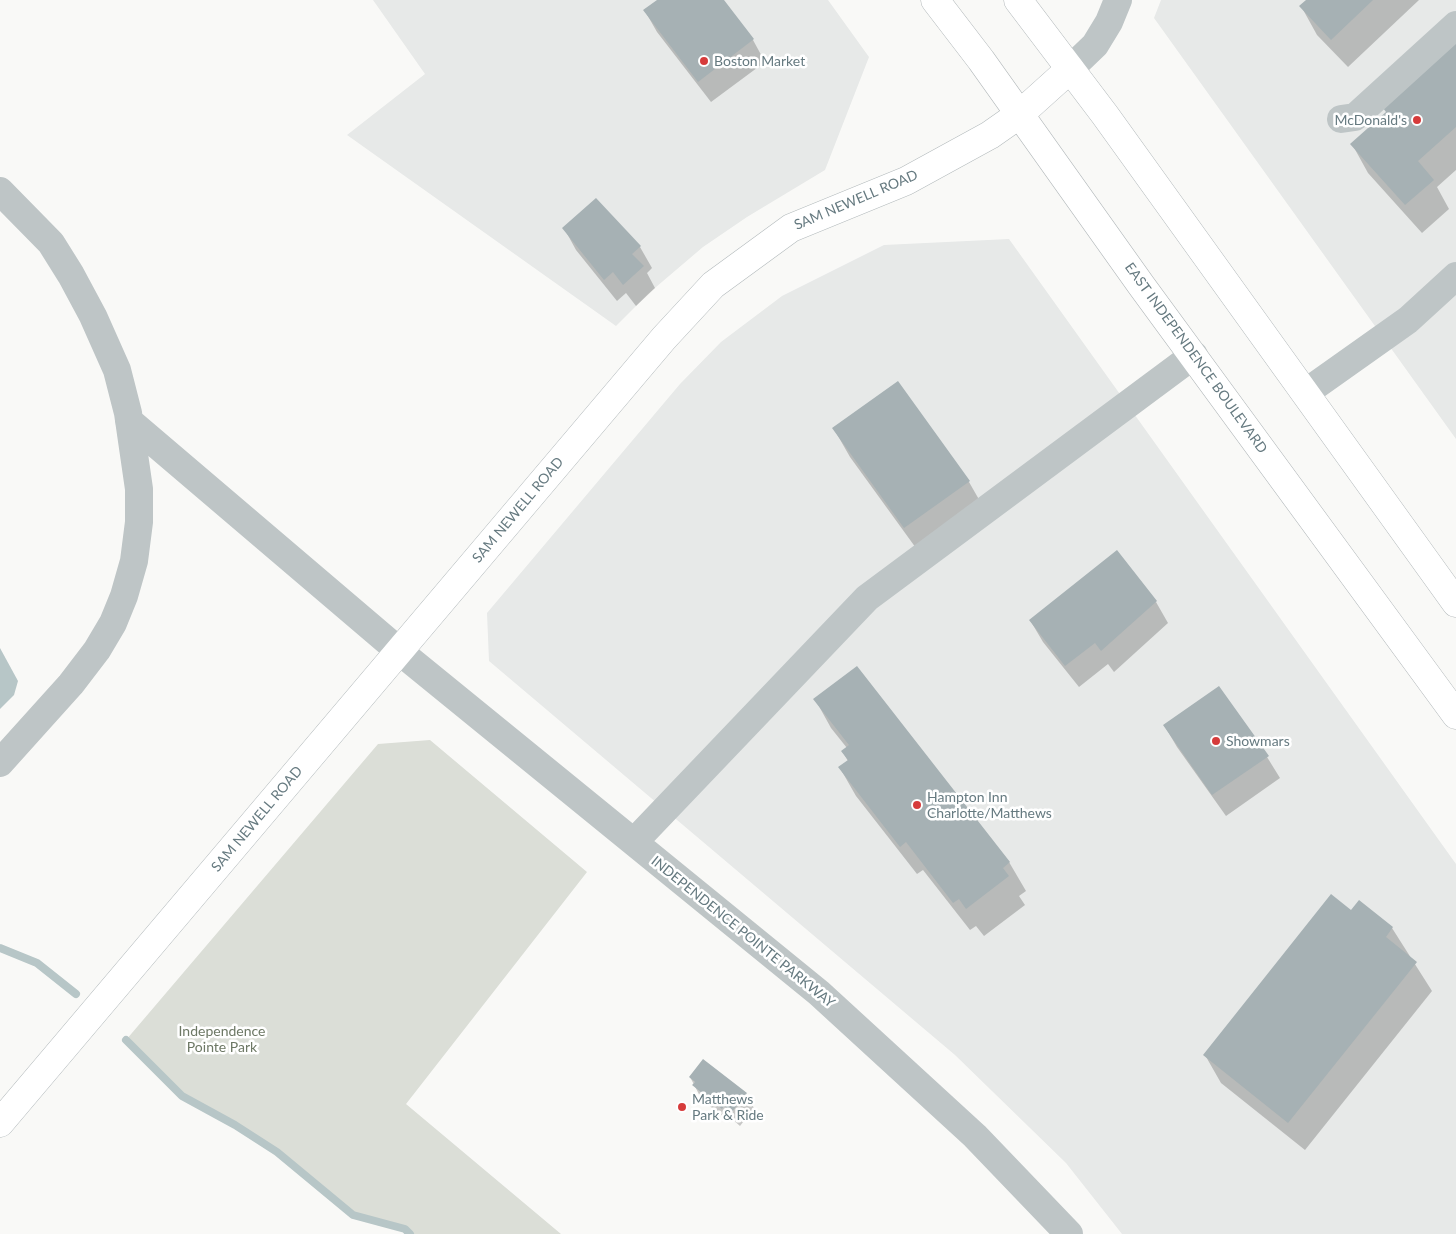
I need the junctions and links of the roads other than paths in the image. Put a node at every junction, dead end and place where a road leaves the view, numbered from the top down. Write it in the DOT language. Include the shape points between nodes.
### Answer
graph roads {
  1 [pos="935,0"];
  2 [pos="1018,0"];
  3 [pos="1118,0"];
  4 [pos="1456,25"];
  5 [pos="1070,69"];
  6 [pos="1020,114"];
  7 [pos="1341,119"];
  8 [pos="0,191"];
  9 [pos="1456,276"];
  10 [pos="1194,355"];
  11 [pos="1305,393"];
  12 [pos="129,421"];
  13 [pos="1456,603"];
  14 [pos="399,651"];
  15 [pos="1456,715"];
  16 [pos="0,763"];
  17 [pos="634,842"];
  18 [pos="0,1123"];
  19 [pos="1069,1234"];
  1 -- 6 [label="main road, EAST INDEPENDENCE BOULEVARD"];
  2 -- 5 [label="main road"];
  3 -- 5 [label="street, SAM NEWELL ROAD" via="1095,45"];
  4 -- 7 [label="street" via="1355,117"];
  5 -- 6 [label="main road, SAM NEWELL ROAD"];
  5 -- 11 [label="main road"];
  6 -- 10 [label="main road, EAST INDEPENDENCE BOULEVARD"];
  6 -- 14 [label="main road, SAM NEWELL ROAD" via="990,135 906,181 791,228 713,285 664,338"];
  8 -- 12 [label="street" via="51,243 72,276 116,370"];
  9 -- 11 [label="street" via="1408,320"];
  10 -- 15 [label="main road, EAST INDEPENDENCE BOULEVARD"];
  10 -- 17 [label="street" via="867,598"];
  11 -- 13 [label="main road"];
  12 -- 14 [label="street, INDEPENDENCE POINTE PARKWAY"];
  12 -- 16 [label="street" via="139,489 139,522 134,561 124,596 113,624 72,684"];
  14 -- 17 [label="street, INDEPENDENCE POINTE PARKWAY"];
  14 -- 18 [label="main road, SAM NEWELL ROAD"];
  17 -- 19 [label="street, INDEPENDENCE POINTE PARKWAY" via="826,999 979,1140"];
}
